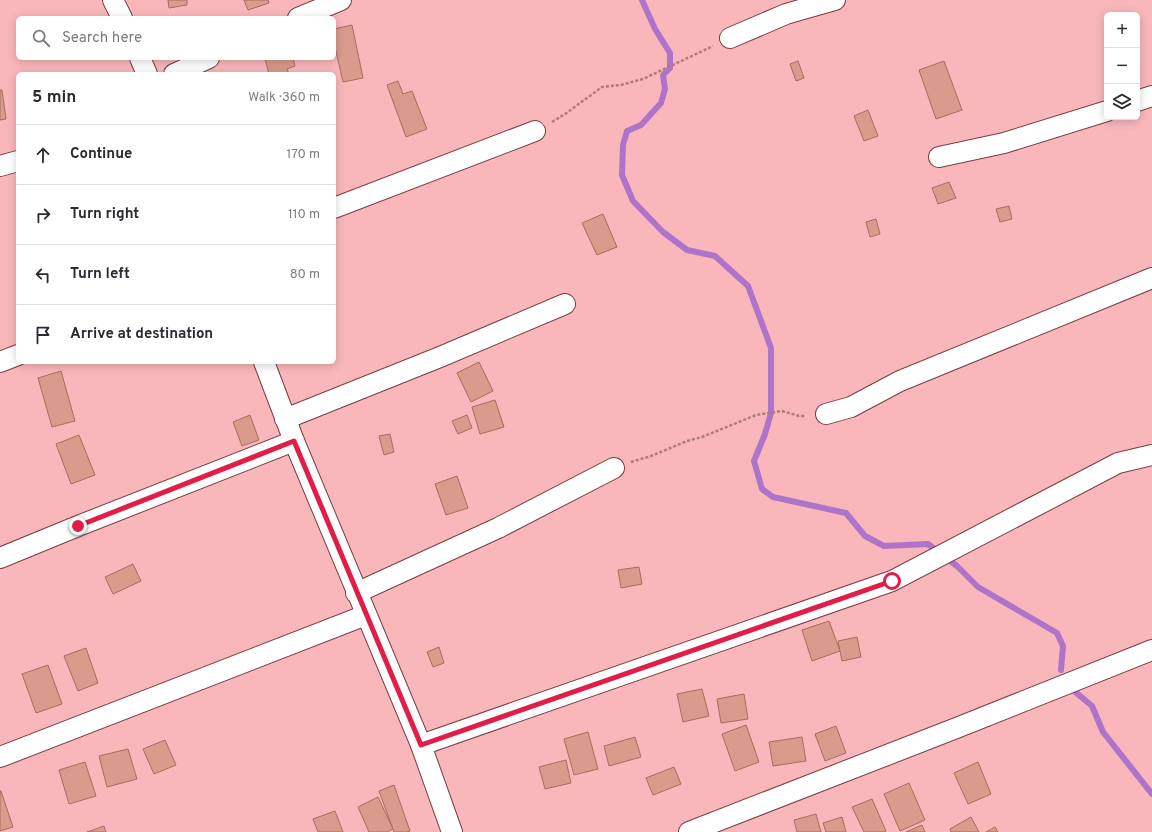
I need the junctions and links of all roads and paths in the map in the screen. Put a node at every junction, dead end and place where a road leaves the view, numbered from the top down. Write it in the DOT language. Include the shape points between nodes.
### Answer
graph roads {
  1 [pos="113,0"];
  2 [pos="341,0"];
  3 [pos="835,0"];
  4 [pos="121,16"];
  5 [pos="303,16"];
  6 [pos="730,38"];
  7 [pos="141,60"];
  8 [pos="205,60"];
  9 [pos="146,72"];
  10 [pos="178,72"];
  11 [pos="1152,96"];
  12 [pos="1140,101"];
  13 [pos="1104,112"];
  14 [pos="535,131"];
  15 [pos="939,157"];
  16 [pos="16,162"];
  17 [pos="0,166"];
  18 [pos="336,207"];
  19 [pos="1152,278"];
  20 [pos="564,304"];
  21 [pos="16,356"];
  22 [pos="0,362"];
  23 [pos="265,364"];
  24 [pos="826,414"];
  25 [pos="285,419"];
  26 [pos="294,441"];
  27 [pos="1152,455"];
  28 [pos="614,468"];
  29 [pos="0,558"];
  30 [pos="356,593"];
  31 [pos="366,615"];
  32 [pos="1152,650"];
  33 [pos="421,745"];
  34 [pos="0,757"];
  35 [pos="452,832"];
  36 [pos="689,832"];
  1 -- 4 [label="street"];
  2 -- 5 [label="street"];
  3 -- 6 [label="street" via="786,14"];
  6 -- 14 [label="path" via="643,79 621,85 602,86 565,114"];
  7 -- 9 [label="street"];
  8 -- 10 [label="street"];
  11 -- 12 [label="street"];
  13 -- 15 [label="street" via="1004,143"];
  14 -- 18 [label="street"];
  16 -- 17 [label="street"];
  19 -- 24 [label="street" via="900,381 851,407"];
  20 -- 25 [label="street"];
  21 -- 22 [label="street"];
  23 -- 25 [label="street"];
  24 -- 28 [label="path" via="799,416 782,411 756,414 702,437"];
  25 -- 26 [label="street"];
  26 -- 29 [label="street"];
  26 -- 30 [label="street"];
  27 -- 33 [label="street" via="1118,463 892,581"];
  28 -- 30 [label="street" via="498,528"];
  30 -- 31 [label="street"];
  31 -- 33 [label="street"];
  31 -- 34 [label="street"];
  32 -- 36 [label="street"];
  33 -- 35 [label="street"];
}
